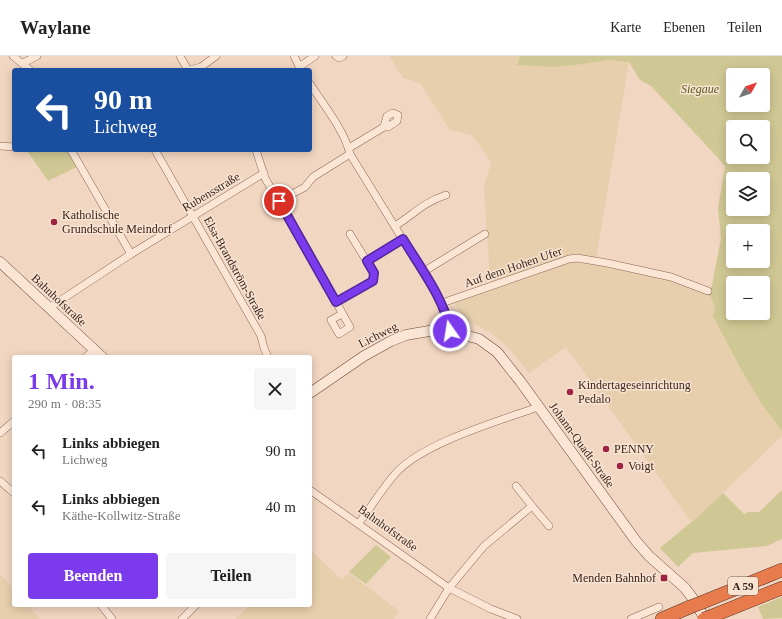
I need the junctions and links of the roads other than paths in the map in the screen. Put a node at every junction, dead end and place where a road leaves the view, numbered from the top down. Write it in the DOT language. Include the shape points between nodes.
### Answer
graph roads {
  1 [pos="14,56"];
  2 [pos="37,56"];
  3 [pos="180,56"];
  4 [pos="216,56"];
  5 [pos="294,56"];
  6 [pos="315,56"];
  7 [pos="336,56"];
  8 [pos="343,56"];
  9 [pos="23,64"];
  10 [pos="28,68"];
  11 [pos="188,68"];
  12 [pos="203,68"];
  13 [pos="300,68"];
  14 [pos="312,87"];
  15 [pos="384,127"];
  16 [pos="0,146"];
  17 [pos="12,147"];
  18 [pos="349,151"];
  19 [pos="72,152"];
  20 [pos="156,152"];
  21 [pos="257,152"];
  22 [pos="264,173"];
  23 [pos="446,195"];
  24 [pos="279,201"];
  25 [pos="193,215"];
  26 [pos="395,226"];
  27 [pos="350,234"];
  28 [pos="485,234"];
  29 [pos="403,239"];
  30 [pos="131,254"];
  31 [pos="367,261"];
  32 [pos="0,262"];
  33 [pos="423,272"];
  34 [pos="708,291"];
  35 [pos="336,302"];
  36 [pos="442,303"];
  37 [pos="48,308"];
  38 [pos="342,314"];
  39 [pos="450,331"];
  40 [pos="94,355"];
  41 [pos="267,355"];
  42 [pos="312,392"];
  43 [pos="538,407"];
  44 [pos="12,422"];
  45 [pos="0,433"];
  46 [pos="0,481"];
  47 [pos="516,486"];
  48 [pos="12,491"];
  49 [pos="312,493"];
  50 [pos="532,506"];
  51 [pos="358,523"];
  52 [pos="549,526"];
  53 [pos="782,570"];
  54 [pos="449,588"];
  55 [pos="782,588"];
  56 [pos="103,607"];
  57 [pos="194,607"];
  58 [pos="660,613"];
  59 [pos="707,618"];
  60 [pos="112,619"];
  61 [pos="182,619"];
  62 [pos="430,619"];
  63 [pos="517,619"];
  64 [pos="631,619"];
  1 -- 9 [label="street"];
  2 -- 9 [label="street"];
  3 -- 11 [label="street"];
  4 -- 12 [label="street"];
  5 -- 13 [label="street"];
  6 -- 13 [label="street"];
  7 -- 8 [label="street"];
  9 -- 10 [label="street"];
  14 -- 18 [label="street" via="335,122"];
  15 -- 18 [label="street"];
  16 -- 17 [label="street"];
  18 -- 24 [label="street" via="313,176 305,187"];
  18 -- 26 [label="street"];
  19 -- 30 [label="street"];
  20 -- 25 [label="street, Elsa-Brandström-Straße"];
  21 -- 22 [label="street"];
  22 -- 24 [label="street"];
  22 -- 25 [label="street, Rubensstraße"];
  23 -- 26 [label="street" via="433,199"];
  24 -- 35 [label="street"];
  25 -- 30 [label="street, Rubensstraße"];
  25 -- 41 [label="street, Elsa-Brandström-Straße" via="261,336"];
  26 -- 29 [label="street"];
  27 -- 31 [label="street"];
  28 -- 33 [label="street"];
  29 -- 31 [label="street"];
  29 -- 33 [label="street"];
  30 -- 37 [label="street, Rubensstraße"];
  31 -- 35 [label="street" via="374,273 373,281"];
  32 -- 37 [label="main road, Bahnhofstraße"];
  33 -- 36 [label="street"];
  34 -- 36 [label="street, Auf dem Hohen Ufer" via="671,277 577,258"];
  35 -- 38 [label="street"];
  36 -- 39 [label="street"];
  37 -- 40 [label="main road, Bahnhofstraße"];
  39 -- 42 [label="main road, Lichweg" via="419,332 391,341"];
  39 -- 43 [label="main road, Johann-Quadt-Straße" via="479,339 497,352"];
  43 -- 51 [label="street" via="457,437 415,458 395,473"];
  43 -- 59 [label="main road, Johann-Quadt-Straße" via="636,541 685,588"];
  44 -- 45 [label="street"];
  46 -- 48 [label="street"];
  47 -- 50 [label="street"];
  49 -- 51 [label="street, Bahnhofstraße"];
  50 -- 52 [label="street"];
  50 -- 54 [label="street" via="484,546"];
  51 -- 54 [label="street, Bahnhofstraße"];
  53 -- 58 [label="highway, A 59, bridge" via="690,608"];
  54 -- 62 [label="street"];
  54 -- 63 [label="street, Bahnhofstraße"];
  55 -- 59 [label="highway, A 59"];
  56 -- 60 [label="street"];
  57 -- 61 [label="street"];
  58 -- 64 [label="street"];
}
